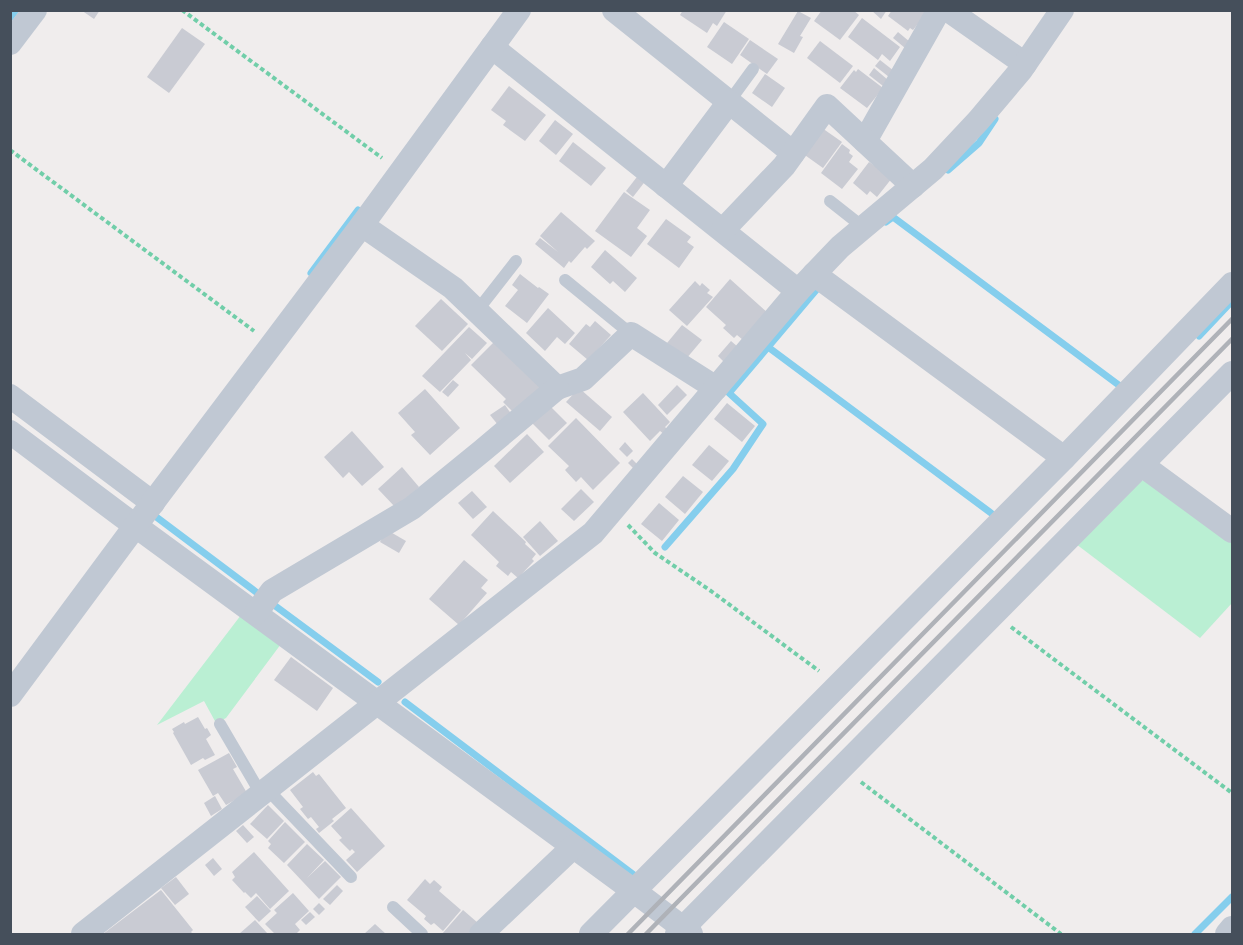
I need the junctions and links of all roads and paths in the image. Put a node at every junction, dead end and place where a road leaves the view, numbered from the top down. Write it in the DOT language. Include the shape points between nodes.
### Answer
graph roads {
  1 [pos="35,10"];
  2 [pos="182,10"];
  3 [pos="519,10"];
  4 [pos="614,10"];
  5 [pos="939,10"];
  6 [pos="948,10"];
  7 [pos="1062,10"];
  8 [pos="10,43"];
  9 [pos="492,47"];
  10 [pos="1025,64"];
  11 [pos="753,69"];
  12 [pos="729,102"];
  13 [pos="866,141"];
  14 [pos="10,150"];
  15 [pos="793,153"];
  16 [pos="385,161"];
  17 [pos="666,186"];
  18 [pos="913,186"];
  19 [pos="830,201"];
  20 [pos="362,225"];
  21 [pos="863,228"];
  22 [pos="723,230"];
  23 [pos="516,261"];
  24 [pos="565,280"];
  25 [pos="806,282"];
  26 [pos="1233,284"];
  27 [pos="477,311"];
  28 [pos="257,333"];
  29 [pos="631,334"];
  30 [pos="1233,373"];
  31 [pos="557,388"];
  32 [pos="716,388"];
  33 [pos="10,396"];
  34 [pos="10,432"];
  35 [pos="1064,458"];
  36 [pos="1142,465"];
  37 [pos="153,503"];
  38 [pos="614,509"];
  39 [pos="136,525"];
  40 [pos="1233,531"];
  41 [pos="256,613"];
  42 [pos="993,614"];
  43 [pos="838,686"];
  44 [pos="10,695"];
  45 [pos="377,702"];
  46 [pos="220,724"];
  47 [pos="842,767"];
  48 [pos="264,792"];
  49 [pos="1233,793"];
  50 [pos="573,846"];
  51 [pos="351,877"];
  52 [pos="634,891"];
  53 [pos="393,907"];
  54 [pos="1233,928"];
  55 [pos="683,932"];
  56 [pos="83,934"];
  57 [pos="422,934"];
  58 [pos="482,934"];
  59 [pos="591,934"];
  60 [pos="1061,934"];
  61 [pos="1227,934"];
  1 -- 8 [label="street"];
  2 -- 16 [label="path"];
  3 -- 9 [label="street"];
  4 -- 12 [label="street"];
  5 -- 13 [label="street"];
  6 -- 10 [label="street"];
  7 -- 10 [label="street"];
  9 -- 17 [label="street"];
  9 -- 20 [label="street"];
  10 -- 18 [label="street" via="978,121"];
  11 -- 12 [label="lane"];
  12 -- 15 [label="street"];
  12 -- 17 [label="street"];
  13 -- 15 [label="street" via="827,106"];
  13 -- 18 [label="street"];
  14 -- 28 [label="path"];
  15 -- 22 [label="street"];
  17 -- 22 [label="street"];
  18 -- 21 [label="street"];
  19 -- 21 [label="lane"];
  20 -- 27 [label="street" via="453,288"];
  20 -- 37 [label="street"];
  21 -- 25 [label="street"];
  22 -- 25 [label="street"];
  23 -- 27 [label="lane"];
  24 -- 29 [label="lane"];
  25 -- 32 [label="street"];
  25 -- 35 [label="street"];
  26 -- 35 [label="street"];
  27 -- 31 [label="street"];
  29 -- 31 [label="street" via="583,379"];
  29 -- 32 [label="street"];
  30 -- 36 [label="street"];
  31 -- 41 [label="street" via="412,508 272,591"];
  32 -- 38 [label="street"];
  33 -- 37 [label="street"];
  34 -- 39 [label="street"];
  35 -- 43 [label="street"];
  36 -- 40 [label="street"];
  36 -- 42 [label="street"];
  37 -- 39 [label="street"];
  38 -- 43 [label="path" via="655,554"];
  38 -- 45 [label="street" via="593,533"];
  39 -- 41 [label="street"];
  39 -- 44 [label="street"];
  41 -- 45 [label="street"];
  42 -- 47 [label="street"];
  42 -- 49 [label="path"];
  43 -- 52 [label="street"];
  45 -- 48 [label="street"];
  45 -- 50 [label="street"];
  46 -- 48 [label="lane"];
  47 -- 55 [label="street"];
  47 -- 60 [label="path"];
  48 -- 51 [label="lane"];
  48 -- 56 [label="street"];
  50 -- 52 [label="street"];
  50 -- 58 [label="street"];
  52 -- 55 [label="street"];
  52 -- 59 [label="street"];
  53 -- 57 [label="lane"];
  54 -- 61 [label="street"];
}
